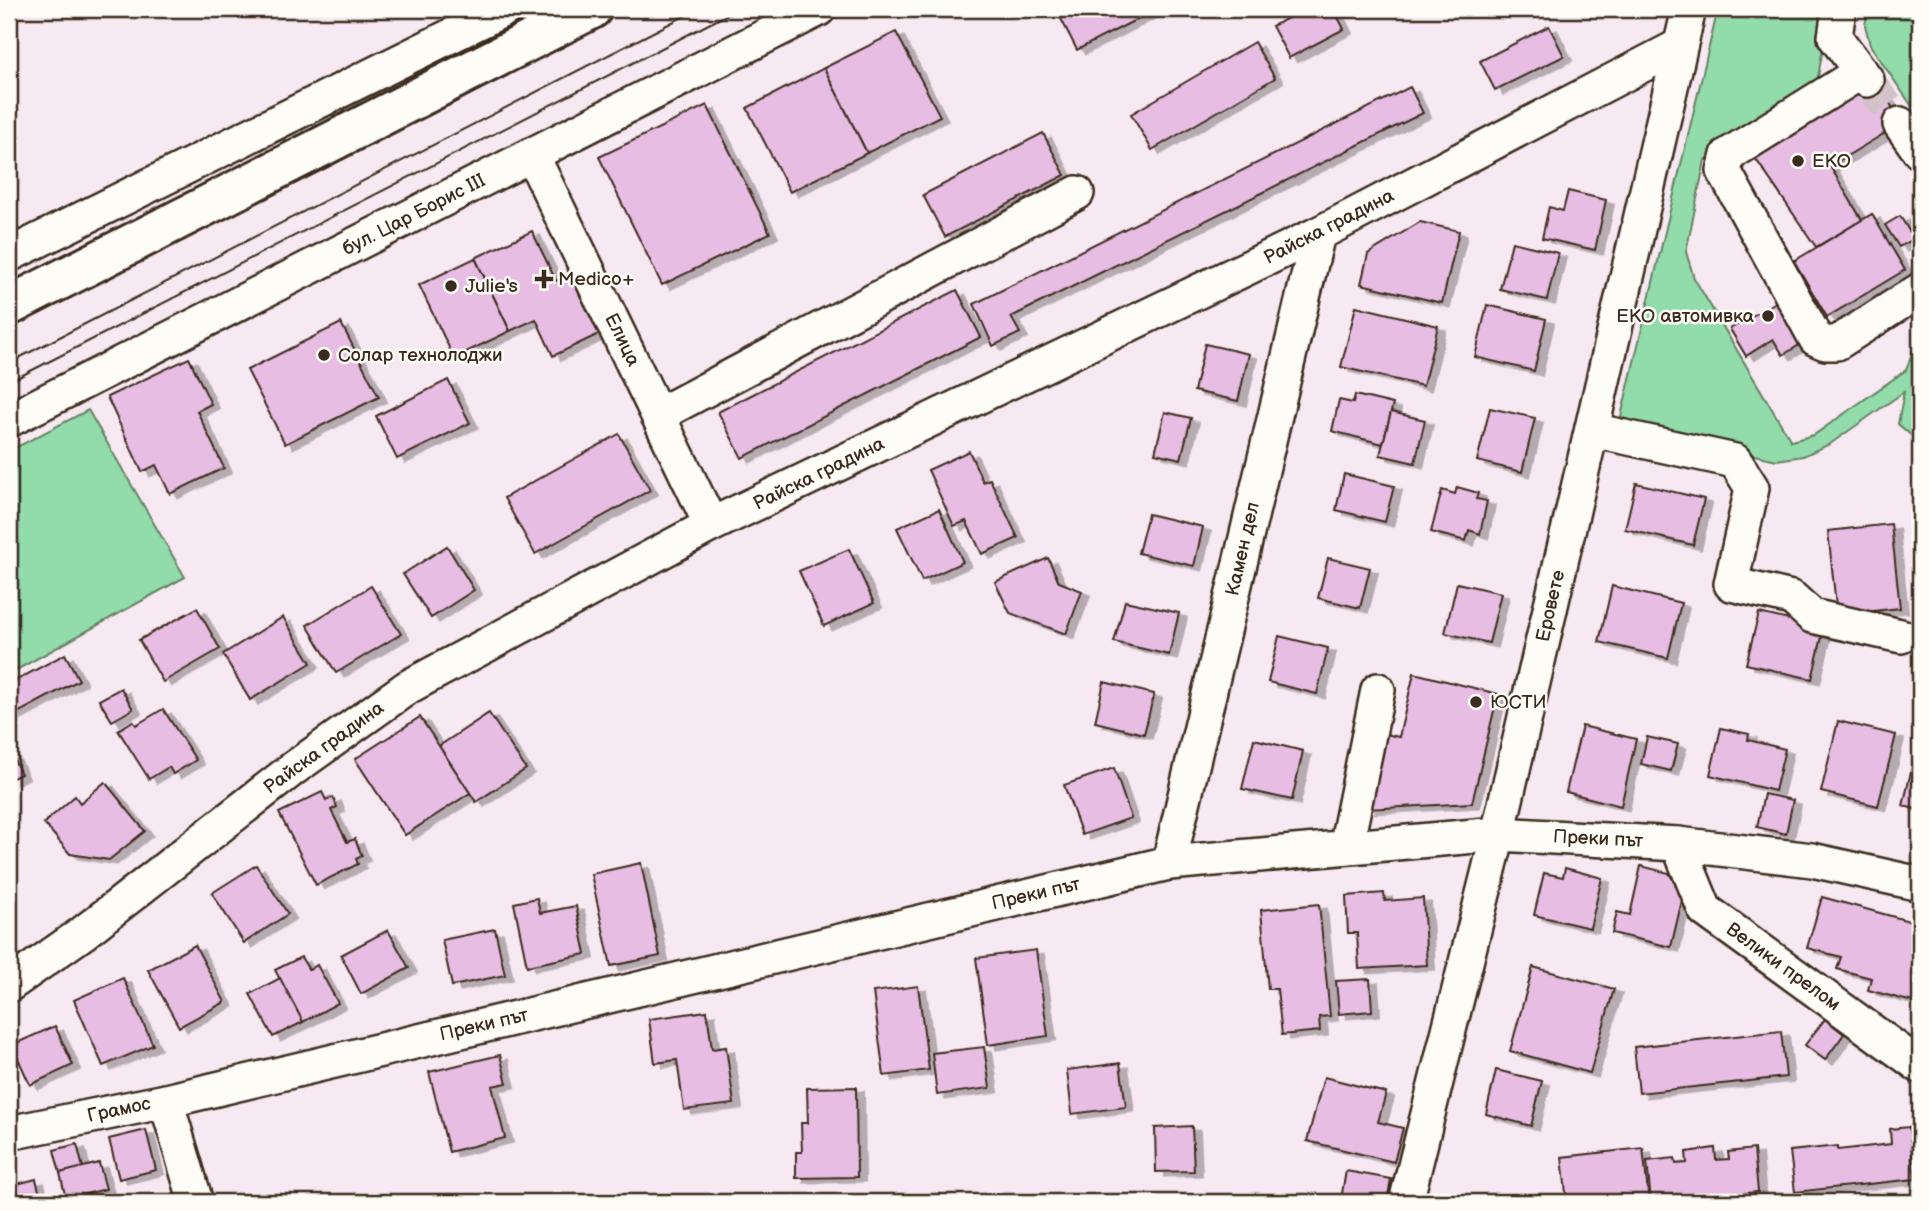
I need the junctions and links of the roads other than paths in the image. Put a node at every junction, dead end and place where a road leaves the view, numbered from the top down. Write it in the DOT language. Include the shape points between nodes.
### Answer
graph roads {
  1 [pos="505,9"];
  2 [pos="593,9"];
  3 [pos="819,9"];
  4 [pos="1689,9"];
  5 [pos="1839,9"];
  6 [pos="1679,46"];
  7 [pos="1900,124"];
  8 [pos="1920,152"];
  9 [pos="533,155"];
  10 [pos="1077,193"];
  11 [pos="1318,234"];
  12 [pos="9,255"];
  13 [pos="1920,290"];
  14 [pos="9,306"];
  15 [pos="658,415"];
  16 [pos="9,420"];
  17 [pos="1592,430"];
  18 [pos="711,525"];
  19 [pos="1901,636"];
  20 [pos="1378,690"];
  21 [pos="1498,834"];
  22 [pos="1678,844"];
  23 [pos="1346,847"];
  24 [pos="1169,863"];
  25 [pos="1920,884"];
  26 [pos="9,985"];
  27 [pos="1920,1066"];
  28 [pos="166,1101"];
  29 [pos="9,1133"];
  30 [pos="196,1202"];
  31 [pos="1406,1202"];
  1 -- 12 [label="street"];
  2 -- 14 [label="main road"];
  3 -- 9 [label="street, бул. Цар Борис III"];
  4 -- 6 [label="street, Еровете"];
  5 -- 13 [label="street" via="1835,37 1864,76 1728,155 1724,171 1816,339 1837,343"];
  6 -- 11 [label="street, Райска градина"];
  6 -- 17 [label="street, Еровете"];
  7 -- 8 [label="street"];
  9 -- 15 [label="street, Елица"];
  9 -- 16 [label="street, бул. Цар Борис III"];
  10 -- 15 [label="street"];
  11 -- 18 [label="street, Райска градина"];
  11 -- 24 [label="street, Камен дел"];
  15 -- 18 [label="street, Елица"];
  17 -- 19 [label="street" via="1735,461 1752,488 1731,584 1792,598 1812,617"];
  17 -- 21 [label="street, Еровете"];
  18 -- 26 [label="street, Райска градина" via="408,687"];
  20 -- 23 [label="street"];
  21 -- 22 [label="street, Преки път"];
  21 -- 23 [label="street, Преки път"];
  21 -- 31 [label="street, Еровете"];
  22 -- 25 [label="street, Преки път" via="1812,860"];
  22 -- 27 [label="street, Велики прелом" via="1705,910"];
  23 -- 24 [label="street, Преки път"];
  24 -- 28 [label="street, Преки път"];
  28 -- 29 [label="street, Грамос"];
  28 -- 30 [label="street, Грамос"];
}
